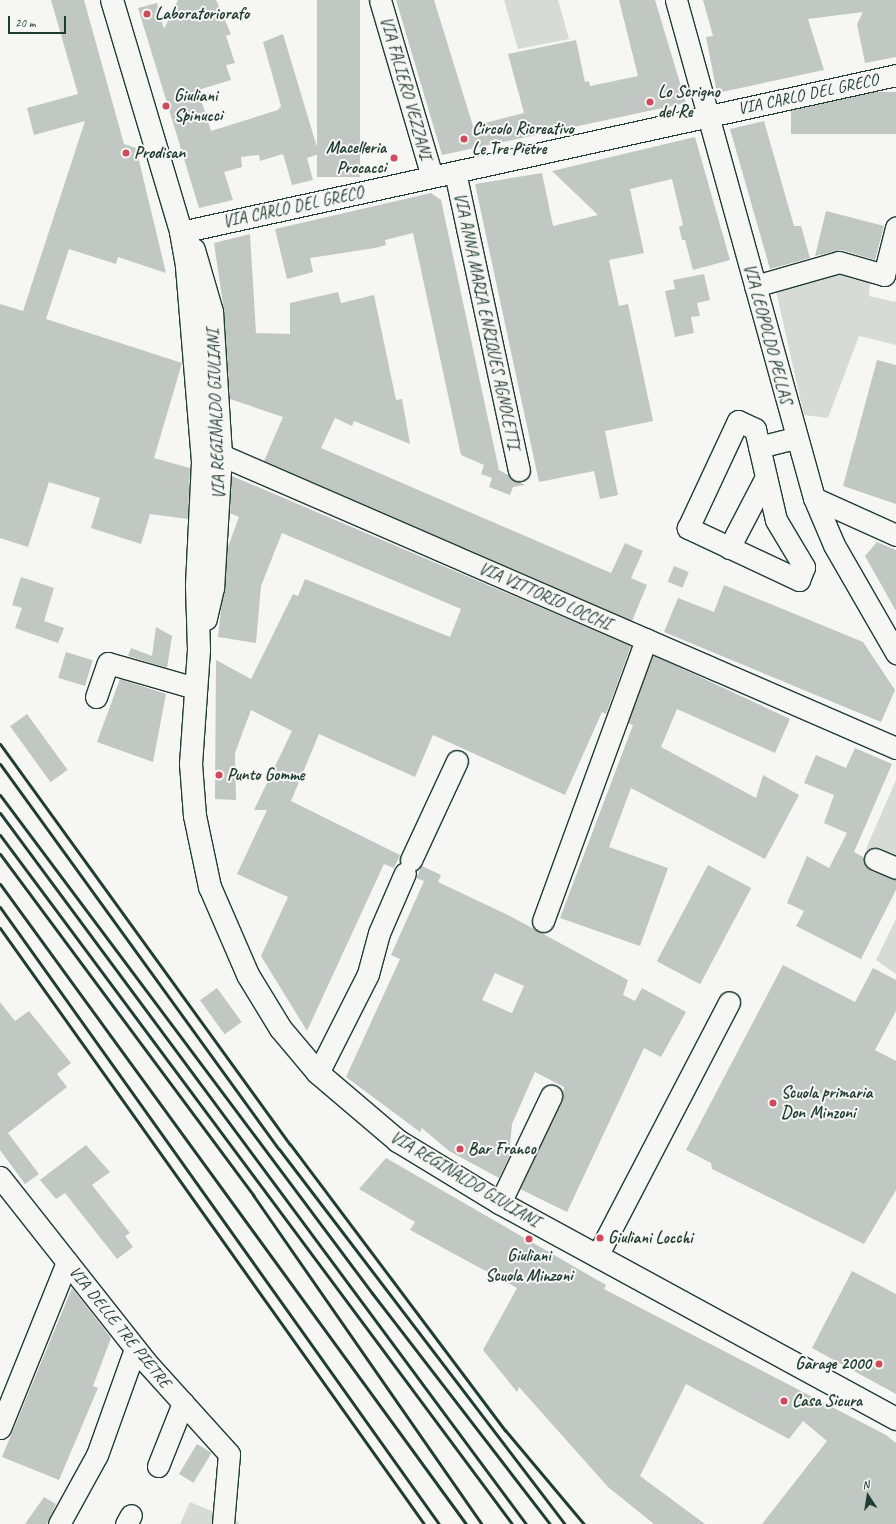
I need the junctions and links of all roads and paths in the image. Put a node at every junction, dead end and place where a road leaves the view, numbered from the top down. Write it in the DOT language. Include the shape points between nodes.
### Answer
graph roads {
  1 [pos="112,0"];
  2 [pos="380,0"];
  3 [pos="676,0"];
  4 [pos="896,75"];
  5 [pos="710,116"];
  6 [pos="455,172"];
  7 [pos="432,176"];
  8 [pos="896,228"];
  9 [pos="181,232"];
  10 [pos="755,286"];
  11 [pos="202,432"];
  12 [pos="795,438"];
  13 [pos="759,447"];
  14 [pos="221,455"];
  15 [pos="518,470"];
  16 [pos="766,477"];
  17 [pos="814,498"];
  18 [pos="896,535"];
  19 [pos="729,548"];
  20 [pos="646,640"];
  21 [pos="199,650"];
  22 [pos="896,653"];
  23 [pos="195,688"];
  24 [pos="96,697"];
  25 [pos="896,748"];
  26 [pos="457,761"];
  27 [pos="876,859"];
  28 [pos="896,868"];
  29 [pos="543,921"];
  30 [pos="729,1002"];
  31 [pos="318,1073"];
  32 [pos="551,1096"];
  33 [pos="2,1183"];
  34 [pos="500,1203"];
  35 [pos="597,1256"];
  36 [pos="66,1262"];
  37 [pos="140,1355"];
  38 [pos="183,1403"];
  39 [pos="896,1419"];
  40 [pos="0,1428"];
  41 [pos="158,1466"];
  42 [pos="59,1524"];
  43 [pos="223,1524"];
  1 -- 9 [label="main road, VIA REGINALDO GIULIANI"];
  2 -- 7 [label="street, VIA FALIERO VEZZANI"];
  3 -- 5 [label="street, VIA LEOPOLDO PELLAS"];
  4 -- 5 [label="street, VIA CARLO DEL GRECO"];
  5 -- 6 [label="street, VIA CARLO DEL GRECO"];
  5 -- 10 [label="street, VIA LEOPOLDO PELLAS"];
  6 -- 7 [label="street, VIA CARLO DEL GRECO"];
  6 -- 15 [label="street, VIA ANNA MARIA ENRIQUES AGNOLETTI"];
  7 -- 9 [label="street, VIA CARLO DEL GRECO"];
  8 -- 10 [label="street" via="884,276 839,262"];
  9 -- 11 [label="main road, VIA REGINALDO GIULIANI" via="195,338"];
  9 -- 14 [label="main road, VIA REGINALDO GIULIANI" via="201,264 212,312"];
  10 -- 12 [label="street, VIA LEOPOLDO PELLAS"];
  11 -- 14 [label="street, VIA VITTORIO LOCCHI"];
  11 -- 21 [label="main road, VIA REGINALDO GIULIANI" via="202,514 196,586"];
  12 -- 13 [label="street"];
  12 -- 17 [label="street, VIA LEOPOLDO PELLAS"];
  13 -- 16 [label="street"];
  13 -- 19 [label="street" via="755,429 738,421 688,528"];
  14 -- 20 [label="street, VIA VITTORIO LOCCHI"];
  14 -- 21 [label="main road, VIA REGINALDO GIULIANI" via="213,588"];
  16 -- 19 [label="street"];
  16 -- 19 [label="street" via="776,520 804,567 799,580"];
  17 -- 18 [label="street"];
  17 -- 22 [label="street, VIA LEOPOLDO PELLAS" via="834,545"];
  20 -- 25 [label="street, VIA VITTORIO LOCCHI"];
  20 -- 29 [label="street"];
  21 -- 23 [label="main road, VIA REGINALDO GIULIANI"];
  23 -- 24 [label="street" via="108,663"];
  23 -- 31 [label="main road, VIA REGINALDO GIULIANI" via="192,790 210,887 232,943 263,1000"];
  26 -- 31 [label="street" via="379,933 368,974"];
  27 -- 28 [label="street"];
  30 -- 35 [label="street"];
  31 -- 34 [label="main road, VIA REGINALDO GIULIANI" via="398,1141"];
  32 -- 34 [label="street"];
  33 -- 36 [label="street"];
  34 -- 35 [label="main road, VIA REGINALDO GIULIANI"];
  35 -- 39 [label="main road, VIA REGINALDO GIULIANI"];
  36 -- 37 [label="street, VIA DELLE TRE PIETRE"];
  36 -- 40 [label="street, VIA DELLE TRE PIETRE"];
  37 -- 38 [label="street, VIA DELLE TRE PIETRE"];
  37 -- 42 [label="street" via="97,1455"];
  38 -- 41 [label="street"];
  38 -- 43 [label="street, VIA DELLE TRE PIETRE" via="230,1454"];
}
